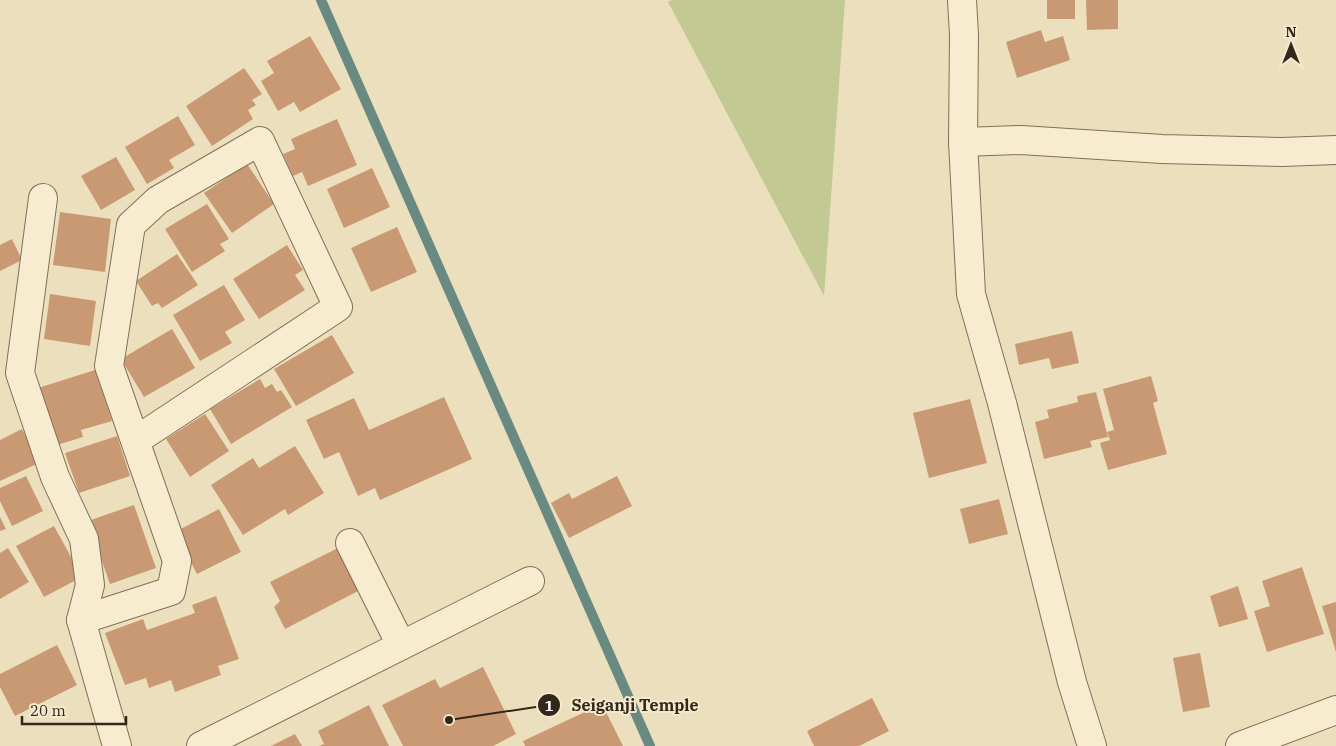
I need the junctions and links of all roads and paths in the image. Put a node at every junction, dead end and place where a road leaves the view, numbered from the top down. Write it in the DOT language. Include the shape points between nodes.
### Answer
graph roads {
  1 [pos="962,0"];
  2 [pos="963,142"];
  3 [pos="1336,150"];
  4 [pos="43,198"];
  5 [pos="135,441"];
  6 [pos="350,542"];
  7 [pos="530,581"];
  8 [pos="81,620"];
  9 [pos="402,645"];
  10 [pos="1336,710"];
  11 [pos="117,746"];
  12 [pos="201,746"];
  13 [pos="1092,746"];
  14 [pos="1240,746"];
  1 -- 2 [label="street"];
  2 -- 3 [label="street" via="1021,140 1162,149"];
  2 -- 13 [label="street" via="971,294 1002,403 1072,682"];
  4 -- 8 [label="street" via="20,373 55,477 84,539 90,585"];
  5 -- 5 [label="street" via="109,366 131,226 158,200 260,141 338,308"];
  5 -- 8 [label="street" via="177,561 171,591"];
  6 -- 9 [label="street"];
  7 -- 9 [label="street"];
  8 -- 11 [label="street"];
  9 -- 12 [label="street"];
  10 -- 14 [label="street"];
}
